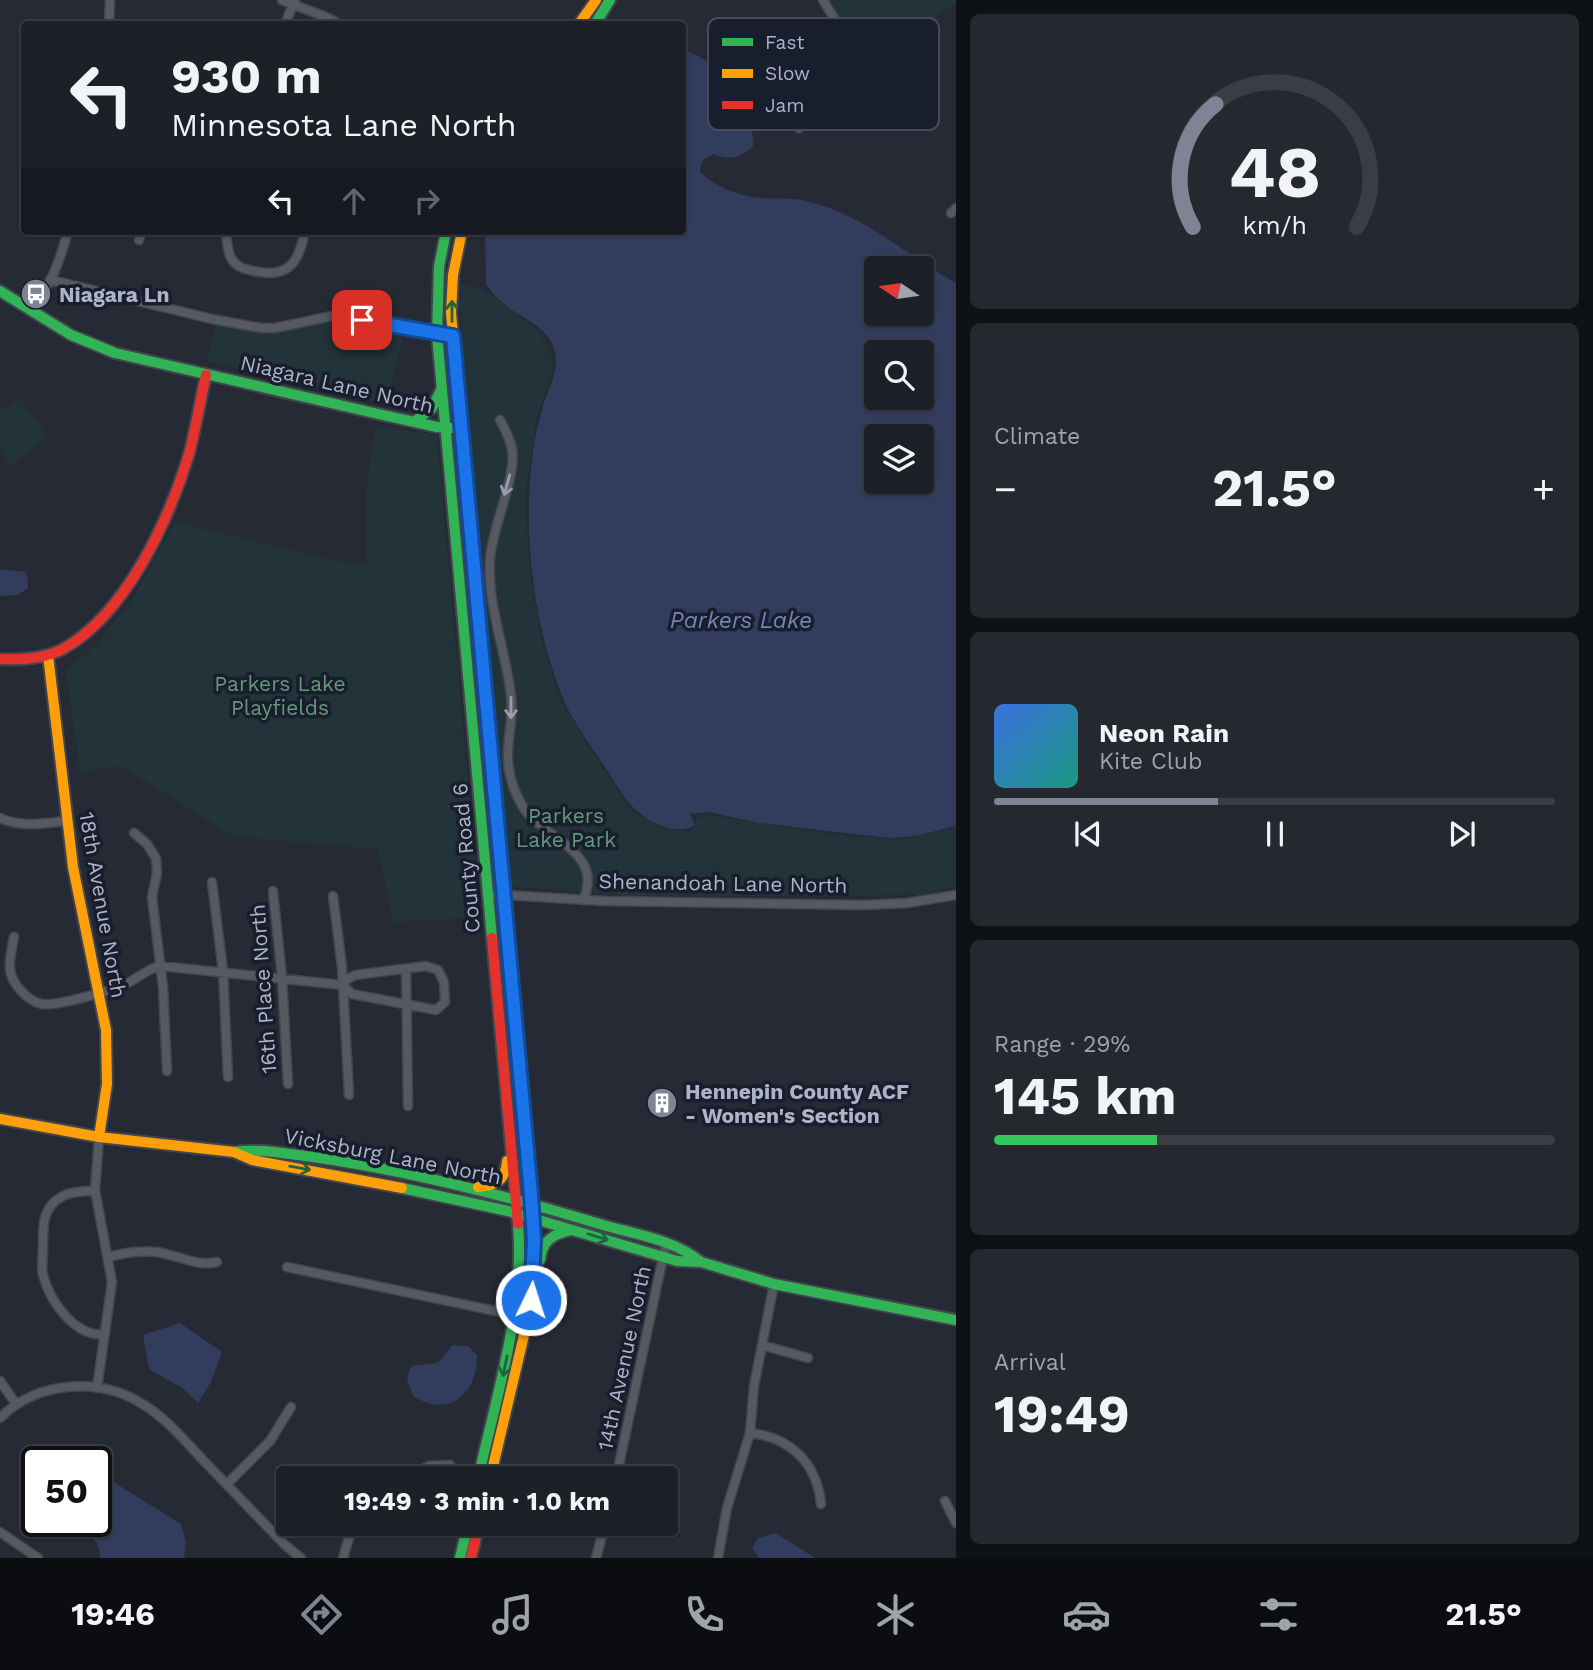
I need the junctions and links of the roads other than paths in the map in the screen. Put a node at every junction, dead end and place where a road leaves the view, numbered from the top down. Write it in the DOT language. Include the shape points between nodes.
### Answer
graph roads {
  1 [pos="110,0"];
  2 [pos="282,0"];
  3 [pos="596,0"];
  4 [pos="610,0"];
  5 [pos="823,0"];
  6 [pos="294,3"];
  7 [pos="834,18"];
  8 [pos="109,21"];
  9 [pos="286,21"];
  10 [pos="335,21"];
  11 [pos="581,21"];
  12 [pos="598,21"];
  13 [pos="67,235"];
  14 [pos="227,235"];
  15 [pos="304,235"];
  16 [pos="445,235"];
  17 [pos="461,235"];
  18 [pos="51,280"];
  19 [pos="0,291"];
  20 [pos="29,309"];
  21 [pos="437,335"];
  22 [pos="453,336"];
  23 [pos="206,375"];
  24 [pos="442,389"];
  25 [pos="500,420"];
  26 [pos="414,422"];
  27 [pos="445,428"];
  28 [pos="460,428"];
  29 [pos="48,655"];
  30 [pos="0,659"];
  31 [pos="0,818"];
  32 [pos="67,821"];
  33 [pos="134,833"];
  34 [pos="212,882"];
  35 [pos="273,891"];
  36 [pos="489,894"];
  37 [pos="503,895"];
  38 [pos="956,895"];
  39 [pos="333,896"];
  40 [pos="583,900"];
  41 [pos="14,937"];
  42 [pos="160,966"];
  43 [pos="407,969"];
  44 [pos="223,971"];
  45 [pos="282,978"];
  46 [pos="343,985"];
  47 [pos="100,993"];
  48 [pos="408,1005"];
  49 [pos="167,1071"];
  50 [pos="228,1077"];
  51 [pos="288,1084"];
  52 [pos="507,1092"];
  53 [pos="349,1095"];
  54 [pos="408,1106"];
  55 [pos="0,1119"];
  56 [pos="99,1137"];
  57 [pos="234,1152"];
  58 [pos="460,1186"];
  59 [pos="95,1191"];
  60 [pos="516,1200"];
  61 [pos="532,1203"];
  62 [pos="517,1214"];
  63 [pos="533,1219"];
  64 [pos="572,1230"];
  65 [pos="666,1243"];
  66 [pos="108,1257"];
  67 [pos="663,1257"];
  68 [pos="217,1262"];
  69 [pos="701,1262"];
  70 [pos="287,1267"];
  71 [pos="774,1284"];
  72 [pos="514,1316"];
  73 [pos="529,1316"];
  74 [pos="956,1320"];
  75 [pos="105,1334"];
  76 [pos="762,1345"];
  77 [pos="808,1358"];
  78 [pos="0,1381"];
  79 [pos="97,1388"];
  80 [pos="16,1404"];
  81 [pos="291,1407"];
  82 [pos="0,1418"];
  83 [pos="750,1433"];
  84 [pos="450,1465"];
  85 [pos="429,1466"];
  86 [pos="481,1466"];
  87 [pos="493,1466"];
  88 [pos="620,1466"];
  89 [pos="226,1484"];
  90 [pos="945,1501"];
  91 [pos="821,1504"];
  92 [pos="956,1523"];
  93 [pos="0,1532"];
  94 [pos="349,1536"];
  95 [pos="465,1536"];
  96 [pos="477,1536"];
  97 [pos="602,1536"];
  98 [pos="38,1558"];
  99 [pos="301,1558"];
  100 [pos="343,1558"];
  101 [pos="460,1558"];
  102 [pos="471,1558"];
  103 [pos="596,1558"];
  104 [pos="719,1558"];
  1 -- 8 [label="street"];
  2 -- 6 [label="street"];
  3 -- 11 [label="main road"];
  4 -- 12 [label="main road"];
  5 -- 7 [label="street"];
  6 -- 9 [label="street"];
  6 -- 10 [label="street"];
  13 -- 18 [label="street"];
  14 -- 15 [label="street" via="233,262 266,274 279,272 297,260"];
  16 -- 21 [label="main road, County Road 6" via="439,268"];
  22 -- 17 [label="main road, County Road 6, one-way" via="453,275"];
  18 -- 20 [label="street"];
  18 -- 21 [label="street" via="261,328 337,315"];
  19 -- 20 [label="main road"];
  20 -- 23 [label="main road, Niagara Lane North" via="97,347"];
  21 -- 22 [label="street"];
  21 -- 24 [label="main road, County Road 6"];
  22 -- 28 [label="main road, County Road 6"];
  23 -- 26 [label="main road, Niagara Lane North"];
  23 -- 29 [label="main road" via="187,459 148,551 90,629"];
  24 -- 26 [label="main road" via="432,408"];
  24 -- 27 [label="main road, County Road 6"];
  25 -- 40 [label="street, one-way" via="512,451 512,467 493,534 490,578 512,699 510,778 526,811 583,862 587,875"];
  26 -- 27 [label="main road, Niagara Lane North"];
  27 -- 28 [label="main road, Niagara Lane North"];
  27 -- 36 [label="main road, County Road 6"];
  28 -- 37 [label="main road, County Road 6"];
  29 -- 30 [label="main road"];
  29 -- 32 [label="main road, 18th Avenue North"];
  31 -- 32 [label="street" via="27,824"];
  32 -- 47 [label="main road, 18th Avenue North" via="83,923"];
  33 -- 42 [label="street" via="156,858 152,897"];
  34 -- 44 [label="street"];
  35 -- 45 [label="street, 16th Place North"];
  36 -- 37 [label="street, Shenandoah Lane North"];
  36 -- 52 [label="main road, County Road 6"];
  37 -- 40 [label="street, Shenandoah Lane North"];
  37 -- 61 [label="main road, County Road 6"];
  38 -- 40 [label="street, Shenandoah Lane North" via="863,905"];
  39 -- 46 [label="street"];
  41 -- 47 [label="street" via="10,970 31,1000 46,1004"];
  42 -- 44 [label="street"];
  42 -- 47 [label="street"];
  42 -- 49 [label="street"];
  43 -- 46 [label="street" via="355,975"];
  43 -- 48 [label="street"];
  43 -- 48 [label="street" via="432,967 443,975 446,997 441,1007 430,1010"];
  44 -- 45 [label="street"];
  44 -- 50 [label="street"];
  45 -- 46 [label="street"];
  45 -- 51 [label="street, 16th Place North"];
  46 -- 48 [label="street" via="352,994"];
  46 -- 53 [label="street"];
  47 -- 56 [label="main road, 18th Avenue North" via="107,1062"];
  48 -- 54 [label="street"];
  52 -- 58 [label="main road" via="503,1110 505,1177 490,1186"];
  52 -- 60 [label="main road, County Road 6"];
  55 -- 56 [label="main road, Vicksburg Lane North"];
  56 -- 57 [label="main road, Vicksburg Lane North"];
  56 -- 59 [label="street, 18th Avenue North"];
  57 -- 58 [label="main road, Vicksburg Lane North" via="253,1149 330,1160"];
  57 -- 62 [label="main road, Vicksburg Lane North, one-way" via="252,1160"];
  58 -- 60 [label="main road, Vicksburg Lane North"];
  59 -- 66 [label="street, 18th Avenue North"];
  59 -- 75 [label="street" via="64,1195 49,1208 42,1226 42,1268 68,1318 88,1334"];
  60 -- 61 [label="main road, Vicksburg Lane North"];
  60 -- 62 [label="main road, County Road 6"];
  61 -- 63 [label="main road, County Road 6"];
  61 -- 65 [label="main road, Vicksburg Lane North"];
  62 -- 63 [label="main road, Vicksburg Lane North"];
  62 -- 72 [label="main road, County Road 6" via="520,1257"];
  63 -- 64 [label="main road, Vicksburg Lane North"];
  63 -- 73 [label="main road, County Road 6"];
  64 -- 67 [label="main road, Vicksburg Lane North, one-way"];
  64 -- 73 [label="main road" via="546,1238 542,1245 537,1296"];
  65 -- 67 [label="street, 14th Avenue North"];
  65 -- 69 [label="main road, Vicksburg Lane North"];
  66 -- 68 [label="street" via="142,1251"];
  66 -- 75 [label="street, 18th Avenue North" via="111,1297"];
  67 -- 69 [label="main road, Vicksburg Lane North"];
  67 -- 88 [label="street, 14th Avenue North"];
  69 -- 71 [label="main road, Vicksburg Lane North"];
  70 -- 72 [label="street"];
  71 -- 74 [label="main road, Vicksburg Lane North"];
  71 -- 76 [label="street"];
  72 -- 73 [label="street"];
  72 -- 86 [label="main road, County Road 6, one-way"];
  73 -- 87 [label="main road, County Road 6"];
  75 -- 79 [label="street, 18th Avenue North"];
  76 -- 77 [label="street"];
  76 -- 83 [label="street"];
  78 -- 80 [label="street"];
  79 -- 80 [label="street" via="58,1388"];
  79 -- 89 [label="street" via="128,1396 156,1413"];
  80 -- 82 [label="street"];
  81 -- 89 [label="street" via="270,1441"];
  83 -- 91 [label="street" via="777,1439 799,1454 815,1477"];
  83 -- 104 [label="street" via="727,1508"];
  84 -- 85 [label="street"];
  89 -- 99 [label="street"];
  90 -- 92 [label="street"];
  93 -- 98 [label="street"];
  94 -- 100 [label="street"];
  95 -- 101 [label="main road"];
  96 -- 102 [label="main road"];
  97 -- 103 [label="street"];
}
